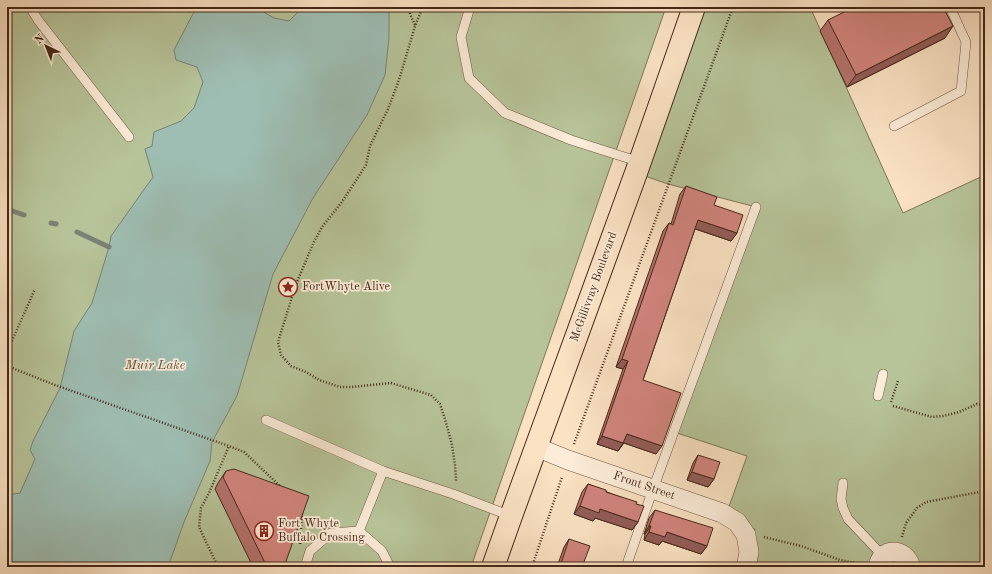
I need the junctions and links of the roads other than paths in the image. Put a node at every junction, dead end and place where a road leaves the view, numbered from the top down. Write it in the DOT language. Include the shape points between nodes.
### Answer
graph roads {
  1 [pos="30,7"];
  2 [pos="470,7"];
  3 [pos="694,7"];
  4 [pos="950,7"];
  5 [pos="894,126"];
  6 [pos="129,137"];
  7 [pos="640,162"];
  8 [pos="756,207"];
  9 [pos="883,374"];
  10 [pos="878,396"];
  11 [pos="266,420"];
  12 [pos="536,447"];
  13 [pos="383,471"];
  14 [pos="843,483"];
  15 [pos="653,489"];
  16 [pos="511,516"];
  17 [pos="359,531"];
  18 [pos="884,560"];
  19 [pos="305,567"];
  20 [pos="390,567"];
  21 [pos="493,567"];
  22 [pos="626,567"];
  23 [pos="746,567"];
  24 [pos="911,567"];
  1 -- 6 [label="lane"];
  2 -- 7 [label="lane" via="461,37 468,78 504,113 571,140"];
  3 -- 7 [label="main road, McGillivray Boulevard"];
  4 -- 5 [label="lane" via="966,42 961,91"];
  7 -- 12 [label="main road, McGillivray Boulevard"];
  8 -- 15 [label="lane"];
  9 -- 10 [label="lane"];
  11 -- 13 [label="lane"];
  12 -- 15 [label="street, Front Street"];
  12 -- 16 [label="main road, McGillivray Boulevard"];
  13 -- 16 [label="lane"];
  13 -- 17 [label="lane"];
  14 -- 18 [label="lane" via="841,499 848,519"];
  15 -- 22 [label="lane"];
  15 -- 23 [label="street, Front Street" via="722,513 755,536"];
  16 -- 21 [label="main road, McGillivray Boulevard"];
  17 -- 19 [label="lane" via="331,533 310,552"];
  17 -- 20 [label="lane" via="382,551"];
  18 -- 24 [label="street" via="902,554 906,556"];
}
